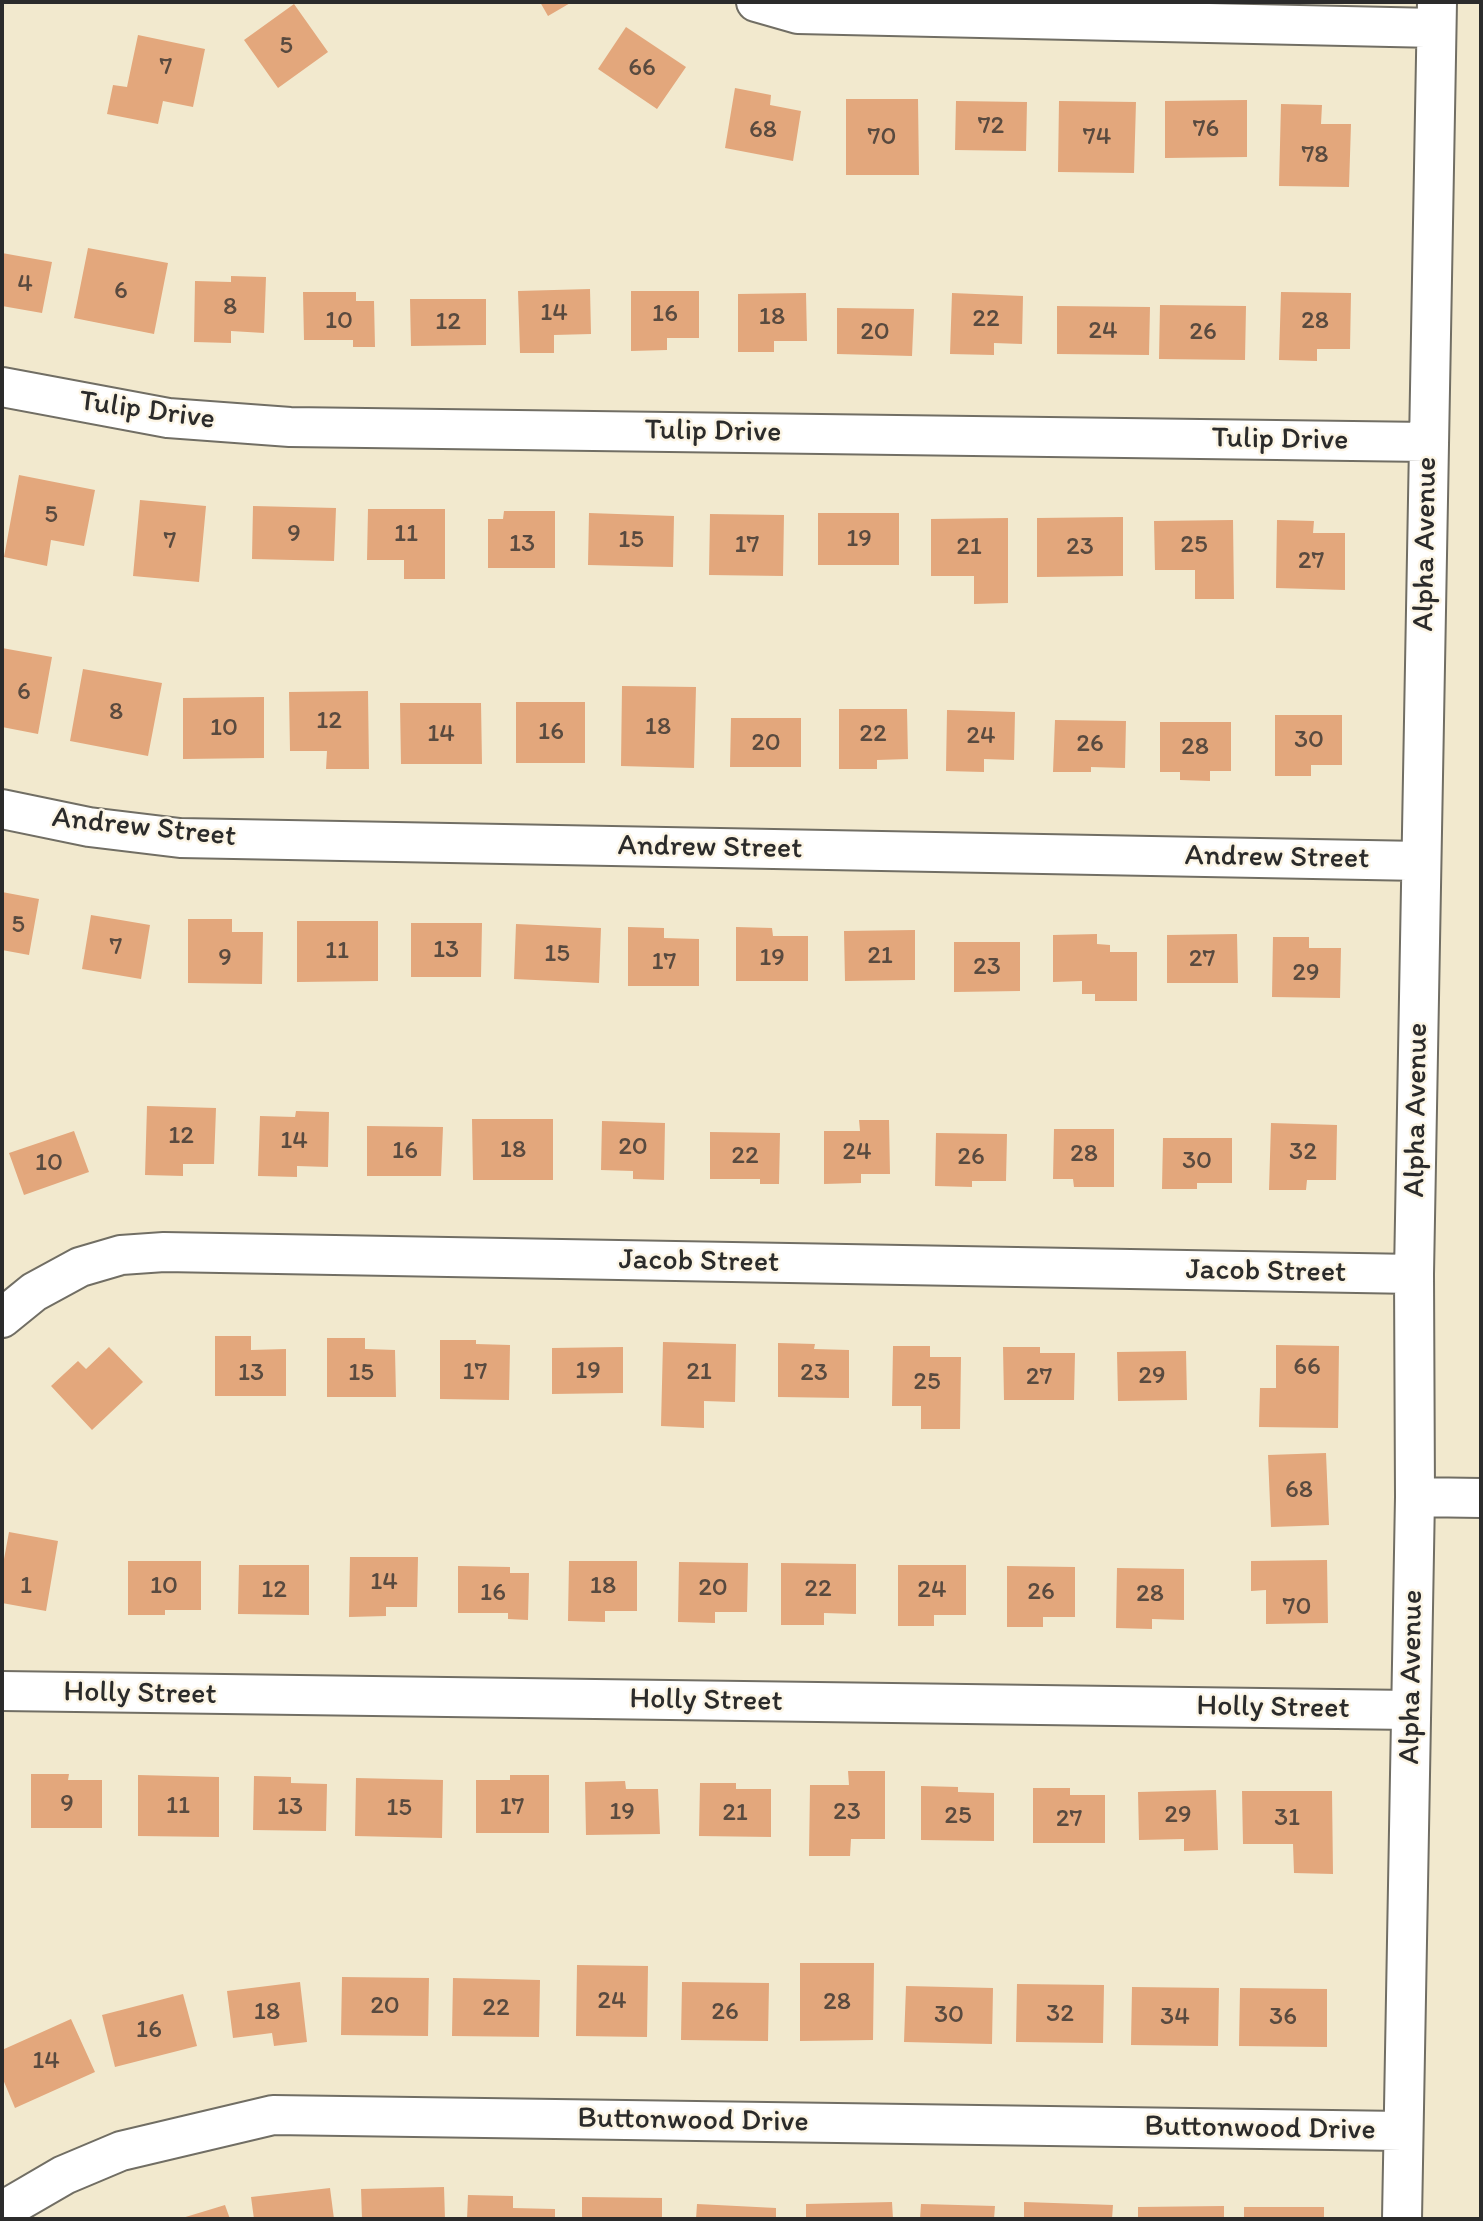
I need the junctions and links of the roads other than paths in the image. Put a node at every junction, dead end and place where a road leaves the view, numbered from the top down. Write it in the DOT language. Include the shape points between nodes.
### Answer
graph roads {
  1 [pos="756,2"];
  2 [pos="1437,15"];
  3 [pos="2,387"];
  4 [pos="1428,442"];
  5 [pos="2,810"];
  6 [pos="1421,861"];
  7 [pos="1415,1274"];
  8 [pos="2,1318"];
  9 [pos="1415,1497"];
  10 [pos="1481,1498"];
  11 [pos="2,1691"];
  12 [pos="1411,1710"];
  13 [pos="1402,2131"];
  14 [pos="2,2211"];
  15 [pos="1402,2219"];
  1 -- 2 [label="street" via="798,15"];
  2 -- 4 [label="street, Alpha Avenue"];
  3 -- 4 [label="street, Tulip Drive" via="168,418 289,427"];
  4 -- 6 [label="street, Alpha Avenue"];
  5 -- 6 [label="street, Andrew Street" via="180,838"];
  6 -- 7 [label="street, Alpha Avenue"];
  7 -- 8 [label="street, Jacob Street" via="164,1252 121,1255 80,1266 34,1292"];
  7 -- 9 [label="street, Alpha Avenue"];
  9 -- 10 [label="street"];
  9 -- 12 [label="street, Alpha Avenue"];
  11 -- 12 [label="street, Holly Street"];
  12 -- 13 [label="street, Alpha Avenue"];
  13 -- 14 [label="street, Buttonwood Drive" via="272,2115 121,2151 64,2175"];
  13 -- 15 [label="street, Alpha Avenue"];
}
